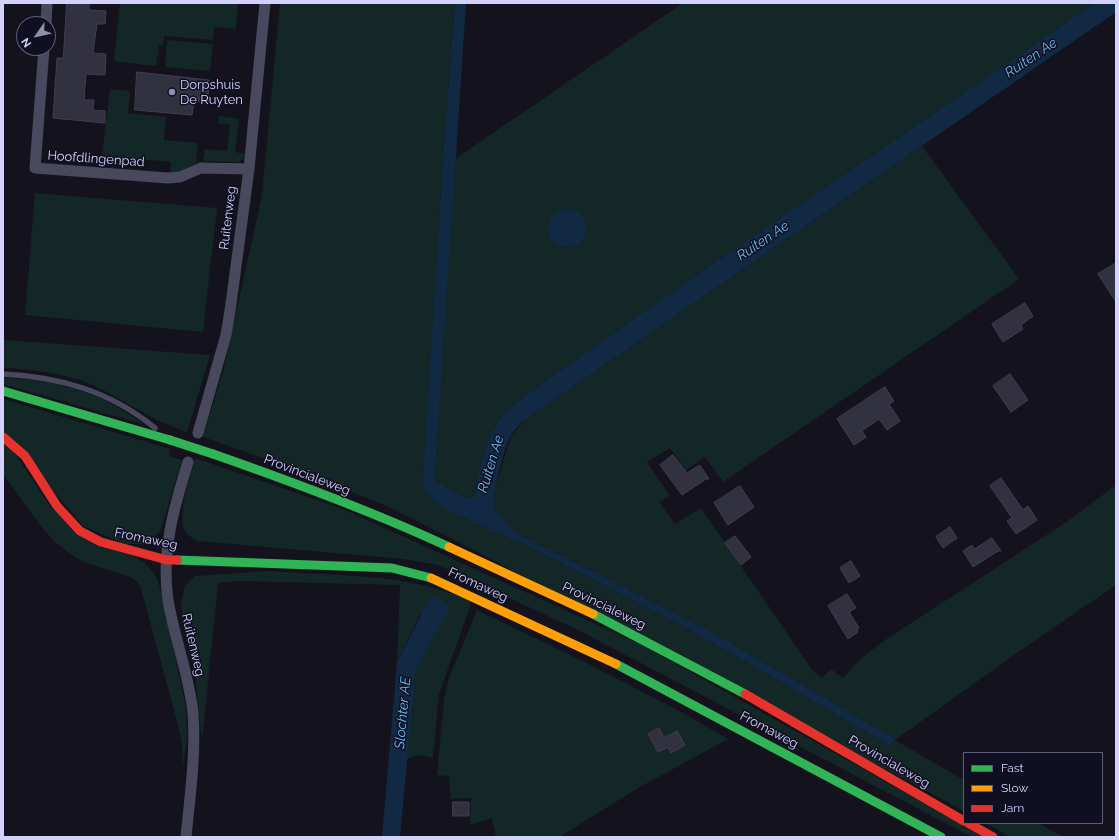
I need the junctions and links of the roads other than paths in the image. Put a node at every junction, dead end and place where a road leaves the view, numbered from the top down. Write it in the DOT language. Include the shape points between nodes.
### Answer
graph roads {
  1 [pos="47,3"];
  2 [pos="265,3"];
  3 [pos="46,16"];
  4 [pos="43,56"];
  5 [pos="249,169"];
  6 [pos="3,374"];
  7 [pos="3,391"];
  8 [pos="198,433"];
  9 [pos="3,437"];
  10 [pos="170,440"];
  11 [pos="188,462"];
  12 [pos="167,560"];
  13 [pos="963,820"];
  14 [pos="970,824"];
  15 [pos="186,837"];
  16 [pos="941,837"];
  17 [pos="993,837"];
  1 -- 3 [label="street"];
  2 -- 5 [label="street, Ruitenweg"];
  4 -- 5 [label="street, Hoofdlingenpad" via="35,168 168,178 180,177 207,167"];
  5 -- 8 [label="street, Ruitenweg" via="226,335"];
  6 -- 10 [label="lane" via="46,378 96,391 142,417"];
  7 -- 10 [label="main road"];
  9 -- 12 [label="main road, Fromaweg" via="25,456 57,506 80,531 101,542"];
  10 -- 13 [label="main road, Provincialeweg, bridge" via="274,475 386,519 617,625 779,713"];
  11 -- 12 [label="street, Ruitenweg" via="172,514"];
  12 -- 15 [label="street, Ruitenweg" via="168,601 192,712 193,762"];
  12 -- 16 [label="main road, Fromaweg" via="392,568 434,579 641,676"];
  14 -- 17 [label="main road"];
}
